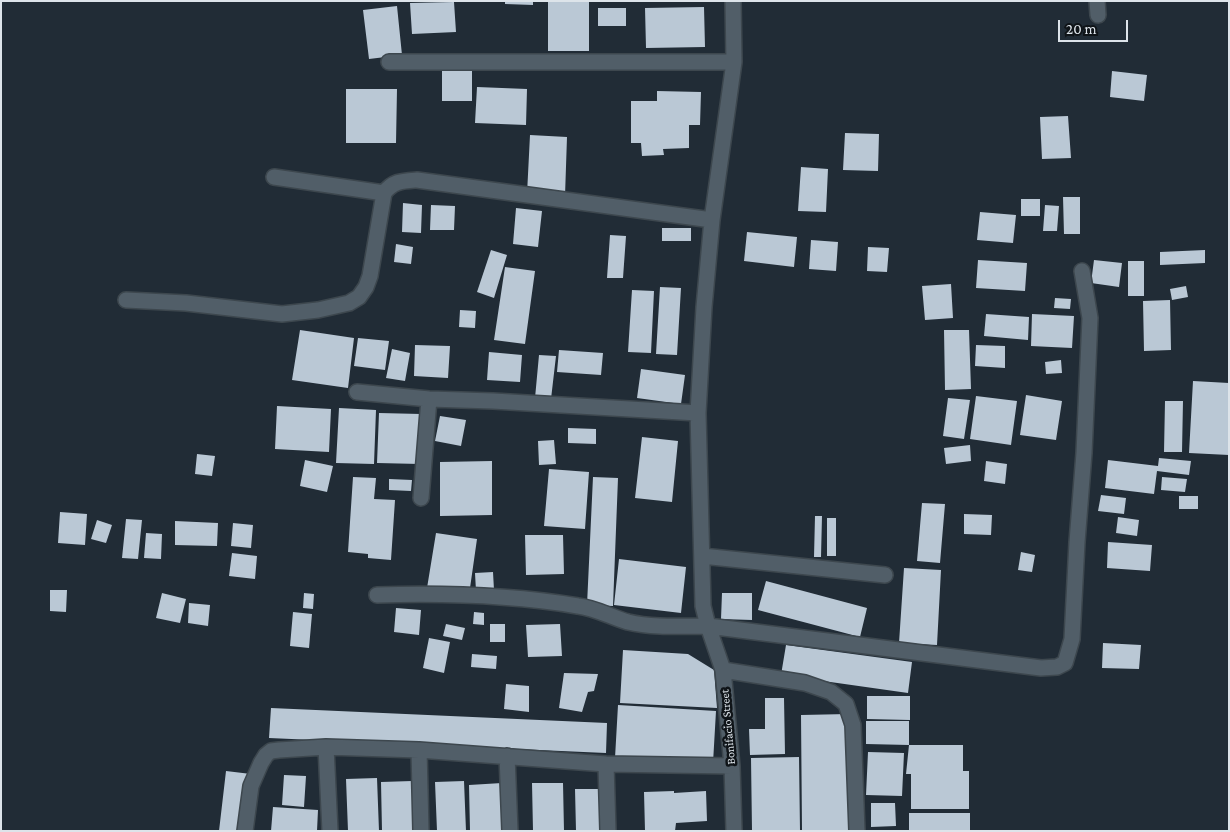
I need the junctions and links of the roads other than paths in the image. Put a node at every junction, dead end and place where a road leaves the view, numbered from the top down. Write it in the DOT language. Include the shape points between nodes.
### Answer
graph roads {
  1 [pos="733,1"];
  2 [pos="389,62"];
  3 [pos="734,62"];
  4 [pos="274,177"];
  5 [pos="384,193"];
  6 [pos="712,220"];
  7 [pos="1082,271"];
  8 [pos="126,300"];
  9 [pos="357,392"];
  10 [pos="429,399"];
  11 [pos="698,413"];
  12 [pos="421,498"];
  13 [pos="702,556"];
  14 [pos="885,575"];
  15 [pos="377,595"];
  16 [pos="708,626"];
  17 [pos="723,670"];
  18 [pos="326,747"];
  19 [pos="419,750"];
  20 [pos="507,756"];
  21 [pos="606,764"];
  22 [pos="732,766"];
  23 [pos="245,831"];
  24 [pos="330,831"];
  25 [pos="421,831"];
  26 [pos="510,831"];
  27 [pos="608,831"];
  28 [pos="734,831"];
  29 [pos="857,831"];
  1 -- 3 [label="street, Bonifacio Street"];
  2 -- 3 [label="street"];
  3 -- 6 [label="street, Bonifacio Street"];
  4 -- 5 [label="street"];
  5 -- 6 [label="street" via="390,185 416,180"];
  5 -- 8 [label="street" via="366,287 360,297 349,303 282,314"];
  6 -- 11 [label="street, Bonifacio Street"];
  7 -- 16 [label="street" via="1090,318 1072,639 1065,663 1041,668"];
  9 -- 10 [label="street"];
  10 -- 11 [label="street"];
  10 -- 12 [label="street"];
  11 -- 13 [label="street, Bonifacio Street"];
  13 -- 14 [label="street"];
  13 -- 16 [label="street, Bonifacio Street" via="703,606"];
  15 -- 16 [label="street" via="504,597 579,606 628,622"];
  16 -- 17 [label="street, Bonifacio Street"];
  17 -- 22 [label="street, Bonifacio Street"];
  17 -- 29 [label="street" via="805,683 831,692 846,704 853,724"];
  18 -- 19 [label="street"];
  18 -- 23 [label="street" via="279,750 266,755 252,786"];
  18 -- 24 [label="street"];
  19 -- 20 [label="street"];
  19 -- 25 [label="street"];
  20 -- 21 [label="street"];
  20 -- 26 [label="street"];
  21 -- 22 [label="street"];
  21 -- 27 [label="street"];
  22 -- 28 [label="street, Bonifacio Street"];
}
